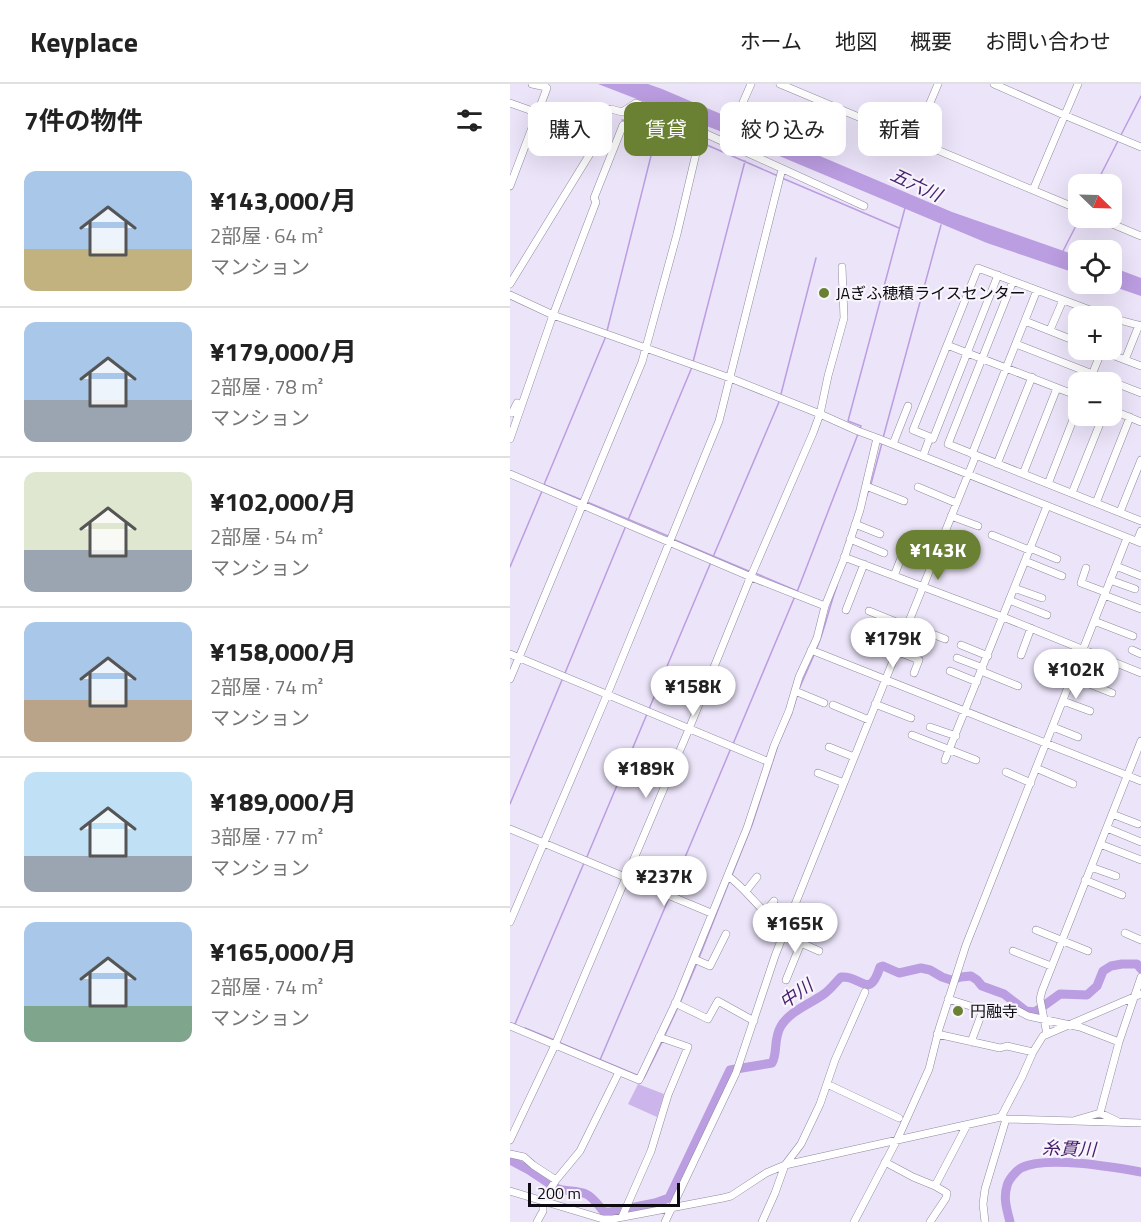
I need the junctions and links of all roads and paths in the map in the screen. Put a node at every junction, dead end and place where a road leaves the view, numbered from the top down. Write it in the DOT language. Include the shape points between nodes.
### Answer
graph roads {
  1 [pos="532,84"];
  2 [pos="751,84"];
  3 [pos="780,84"];
  4 [pos="938,84"];
  5 [pos="994,84"];
  6 [pos="1078,84"];
  7 [pos="542,102"];
  8 [pos="742,102"];
  9 [pos="930,102"];
  10 [pos="510,103"];
  11 [pos="528,109"];
  12 [pos="1064,115"];
  13 [pos="858,117"];
  14 [pos="624,125"];
  15 [pos="528,140"];
  16 [pos="526,145"];
  17 [pos="1141,147"];
  18 [pos="942,153"];
  19 [pos="589,156"];
  20 [pos="695,156"];
  21 [pos="756,156"];
  22 [pos="782,169"];
  23 [pos="510,186"];
  24 [pos="1033,190"];
  25 [pos="1068,205"];
  26 [pos="864,206"];
  27 [pos="1122,228"];
  28 [pos="1141,236"];
  29 [pos="842,267"];
  30 [pos="998,275"];
  31 [pos="1013,281"];
  32 [pos="510,284"];
  33 [pos="1037,290"];
  34 [pos="510,296"];
  35 [pos="1063,300"];
  36 [pos="1075,306"];
  37 [pos="553,315"];
  38 [pos="1025,321"];
  39 [pos="1122,322"];
  40 [pos="1140,326"];
  41 [pos="1050,330"];
  42 [pos="1068,335"];
  43 [pos="1016,344"];
  44 [pos="947,345"];
  45 [pos="646,347"];
  46 [pos="968,353"];
  47 [pos="982,358"];
  48 [pos="1122,359"];
  49 [pos="1125,360"];
  50 [pos="1141,366"];
  51 [pos="1006,368"];
  52 [pos="1087,372"];
  53 [pos="1032,377"];
  54 [pos="730,378"];
  55 [pos="1122,386"];
  56 [pos="1057,388"];
  57 [pos="1068,392"];
  58 [pos="1141,393"];
  59 [pos="517,403"];
  60 [pos="908,406"];
  61 [pos="514,413"];
  62 [pos="820,414"];
  63 [pos="1122,414"];
  64 [pos="1130,417"];
  65 [pos="1141,422"];
  66 [pos="1071,426"];
  67 [pos="1099,426"];
  68 [pos="930,437"];
  69 [pos="878,438"];
  70 [pos="510,439"];
  71 [pos="893,444"];
  72 [pos="974,454"];
  73 [pos="923,456"];
  74 [pos="1141,460"];
  75 [pos="997,464"];
  76 [pos="510,474"];
  77 [pos="968,474"];
  78 [pos="1023,474"];
  79 [pos="1048,484"];
  80 [pos="866,486"];
  81 [pos="918,487"];
  82 [pos="1072,493"];
  83 [pos="904,501"];
  84 [pos="956,503"];
  85 [pos="1096,503"];
  86 [pos="583,506"];
  87 [pos="1047,506"];
  88 [pos="1120,512"];
  89 [pos="951,516"];
  90 [pos="1141,520"];
  91 [pos="855,524"];
  92 [pos="978,526"];
  93 [pos="1141,531"];
  94 [pos="880,534"];
  95 [pos="992,536"];
  96 [pos="1127,538"];
  97 [pos="850,539"];
  98 [pos="670,541"];
  99 [pos="1139,542"];
  100 [pos="905,548"];
  101 [pos="1030,549"];
  102 [pos="884,553"];
  103 [pos="844,557"];
  104 [pos="1057,559"];
  105 [pos="1025,561"];
  106 [pos="864,564"];
  107 [pos="1116,567"];
  108 [pos="1086,568"];
  109 [pos="894,576"];
  110 [pos="1062,576"];
  111 [pos="1141,576"];
  112 [pos="751,577"];
  113 [pos="1110,580"];
  114 [pos="922,586"];
  115 [pos="1014,588"];
  116 [pos="1135,589"];
  117 [pos="1105,594"];
  118 [pos="1042,598"];
  119 [pos="1009,600"];
  120 [pos="825,606"];
  121 [pos="1141,609"];
  122 [pos="846,610"];
  123 [pos="868,611"];
  124 [pos="1047,615"];
  125 [pos="1003,617"];
  126 [pos="1094,621"];
  127 [pos="907,625"];
  128 [pos="1031,628"];
  129 [pos="1133,636"];
  130 [pos="945,639"];
  131 [pos="962,645"];
  132 [pos="1083,648"];
  133 [pos="811,650"];
  134 [pos="1132,650"];
  135 [pos="896,651"];
  136 [pos="510,654"];
  137 [pos="1141,654"];
  138 [pos="1021,655"];
  139 [pos="987,656"];
  140 [pos="519,658"];
  141 [pos="957,658"];
  142 [pos="982,669"];
  143 [pos="950,671"];
  144 [pos="914,673"];
  145 [pos="1141,673"];
  146 [pos="1072,677"];
  147 [pos="510,679"];
  148 [pos="885,679"];
  149 [pos="977,682"];
  150 [pos="1018,686"];
  151 [pos="795,691"];
  152 [pos="1112,693"];
  153 [pos="607,695"];
  154 [pos="1063,701"];
  155 [pos="824,703"];
  156 [pos="875,704"];
  157 [pos="833,705"];
  158 [pos="966,711"];
  159 [pos="1090,711"];
  160 [pos="911,718"];
  161 [pos="869,720"];
  162 [pos="930,727"];
  163 [pos="1053,727"];
  164 [pos="689,729"];
  165 [pos="912,735"];
  166 [pos="956,736"];
  167 [pos="1078,737"];
  168 [pos="1141,741"];
  169 [pos="1046,743"];
  170 [pos="829,747"];
  171 [pos="950,749"];
  172 [pos="854,757"];
  173 [pos="945,760"];
  174 [pos="976,760"];
  175 [pos="770,762"];
  176 [pos="1036,768"];
  177 [pos="1006,772"];
  178 [pos="818,773"];
  179 [pos="1128,775"];
  180 [pos="1141,781"];
  181 [pos="844,783"];
  182 [pos="1031,783"];
  183 [pos="1073,784"];
  184 [pos="1112,814"];
  185 [pos="1138,824"];
  186 [pos="1107,828"];
  187 [pos="510,829"];
  188 [pos="1141,842"];
  189 [pos="544,843"];
  190 [pos="1100,844"];
  191 [pos="1141,860"];
  192 [pos="1091,867"];
  193 [pos="1116,876"];
  194 [pos="730,877"];
  195 [pos="757,877"];
  196 [pos="626,878"];
  197 [pos="1085,880"];
  198 [pos="746,891"];
  199 [pos="1122,895"];
  200 [pos="774,901"];
  201 [pos="766,911"];
  202 [pos="711,913"];
  203 [pos="510,922"];
  204 [pos="786,930"];
  205 [pos="1036,930"];
  206 [pos="1125,933"];
  207 [pos="726,934"];
  208 [pos="1062,940"];
  209 [pos="1141,940"];
  210 [pos="801,943"];
  211 [pos="819,951"];
  212 [pos="1013,951"];
  213 [pos="1088,951"];
  214 [pos="694,959"];
  215 [pos="1051,966"];
  216 [pos="1141,977"];
  217 [pos="786,980"];
  218 [pos="865,992"];
  219 [pos="1137,995"];
  220 [pos="948,999"];
  221 [pos="675,1003"];
  222 [pos="1017,1010"];
  223 [pos="1044,1018"];
  224 [pos="754,1021"];
  225 [pos="1067,1025"];
  226 [pos="510,1026"];
  227 [pos="937,1034"];
  228 [pos="1047,1034"];
  229 [pos="659,1037"];
  230 [pos="971,1042"];
  231 [pos="1119,1042"];
  232 [pos="555,1045"];
  233 [pos="1033,1052"];
  234 [pos="619,1072"];
  235 [pos="827,1084"];
  236 [pos="1100,1113"];
  237 [pos="899,1118"];
  238 [pos="1003,1118"];
  239 [pos="1071,1122"];
  240 [pos="1119,1122"];
  241 [pos="1141,1123"];
  242 [pos="967,1125"];
  243 [pos="510,1140"];
  244 [pos="897,1140"];
  245 [pos="510,1154"];
  246 [pos="885,1162"];
  247 [pos="785,1165"];
  248 [pos="556,1180"];
  249 [pos="935,1186"];
  250 [pos="510,1191"];
  251 [pos="543,1200"];
  252 [pos="672,1207"];
  253 [pos="624,1218"];
  254 [pos="858,1221"];
  255 [pos="537,1222"];
  256 [pos="665,1222"];
  257 [pos="762,1222"];
  258 [pos="930,1222"];
  259 [pos="985,1222"];
  1 -- 7 [label="street" via="547,88"];
  2 -- 8 [label="street"];
  3 -- 13 [label="street"];
  4 -- 9 [label="street"];
  5 -- 12 [label="street"];
  6 -- 12 [label="street"];
  10 -- 11 [label="street"];
  12 -- 17 [label="street"];
  12 -- 24 [label="street"];
  14 -- 37 [label="street"];
  15 -- 16 [label="street"];
  16 -- 23 [label="street"];
  18 -- 24 [label="street"];
  19 -- 32 [label="street"];
  20 -- 45 [label="street"];
  21 -- 22 [label="street"];
  22 -- 26 [label="street"];
  22 -- 54 [label="street"];
  24 -- 25 [label="street"];
  27 -- 28 [label="street"];
  29 -- 62 [label="street" via="844,318"];
  30 -- 31 [label="street"];
  30 -- 44 [label="street" via="978,268"];
  30 -- 46 [label="street"];
  31 -- 33 [label="street"];
  31 -- 47 [label="street"];
  33 -- 35 [label="street"];
  33 -- 38 [label="street"];
  34 -- 37 [label="street"];
  35 -- 36 [label="street"];
  35 -- 41 [label="street"];
  37 -- 45 [label="street"];
  37 -- 61 [label="street"];
  38 -- 41 [label="street"];
  38 -- 43 [label="street"];
  39 -- 40 [label="street"];
  40 -- 49 [label="street"];
  41 -- 42 [label="street"];
  43 -- 51 [label="street"];
  43 -- 52 [label="street"];
  44 -- 46 [label="street"];
  44 -- 68 [label="street" via="913,430"];
  45 -- 54 [label="street"];
  45 -- 86 [label="street"];
  46 -- 47 [label="street"];
  46 -- 68 [label="street" via="933,439"];
  47 -- 51 [label="street"];
  47 -- 72 [label="street" via="948,444"];
  48 -- 49 [label="street"];
  49 -- 50 [label="street"];
  51 -- 53 [label="street"];
  51 -- 72 [label="street"];
  53 -- 56 [label="street"];
  53 -- 75 [label="street"];
  54 -- 62 [label="street"];
  54 -- 98 [label="street" via="719,421"];
  55 -- 58 [label="street"];
  56 -- 57 [label="street"];
  56 -- 78 [label="street"];
  59 -- 61 [label="street"];
  60 -- 71 [label="street"];
  61 -- 70 [label="street"];
  62 -- 69 [label="street"];
  62 -- 112 [label="street"];
  63 -- 64 [label="street"];
  64 -- 65 [label="street"];
  64 -- 85 [label="street"];
  66 -- 79 [label="street"];
  67 -- 82 [label="street"];
  68 -- 73 [label="street"];
  69 -- 71 [label="street"];
  69 -- 80 [label="street"];
  71 -- 73 [label="street"];
  72 -- 75 [label="street"];
  72 -- 77 [label="street"];
  73 -- 77 [label="street"];
  74 -- 88 [label="street"];
  75 -- 78 [label="street"];
  76 -- 86 [label="street"];
  77 -- 84 [label="street"];
  77 -- 87 [label="street"];
  78 -- 79 [label="street"];
  79 -- 82 [label="street"];
  80 -- 83 [label="street"];
  80 -- 91 [label="street"];
  81 -- 84 [label="street"];
  82 -- 85 [label="street"];
  84 -- 89 [label="street"];
  85 -- 88 [label="street"];
  86 -- 98 [label="street"];
  86 -- 140 [label="street"];
  87 -- 96 [label="street"];
  87 -- 101 [label="street"];
  88 -- 90 [label="street"];
  89 -- 92 [label="street"];
  89 -- 114 [label="street"];
  91 -- 94 [label="street"];
  91 -- 97 [label="street"];
  93 -- 99 [label="street"];
  95 -- 101 [label="street"];
  96 -- 99 [label="street"];
  96 -- 107 [label="street"];
  97 -- 102 [label="street"];
  97 -- 103 [label="street"];
  98 -- 112 [label="street"];
  98 -- 153 [label="street"];
  100 -- 109 [label="street"];
  101 -- 104 [label="street"];
  101 -- 105 [label="street"];
  103 -- 106 [label="street"];
  103 -- 120 [label="street"];
  105 -- 110 [label="street"];
  105 -- 115 [label="street"];
  106 -- 109 [label="street"];
  106 -- 122 [label="street"];
  107 -- 111 [label="street"];
  107 -- 113 [label="street"];
  108 -- 117 [label="street" via="1081,583"];
  109 -- 114 [label="street"];
  112 -- 120 [label="street"];
  112 -- 164 [label="street"];
  113 -- 116 [label="street"];
  113 -- 117 [label="street"];
  114 -- 125 [label="street"];
  114 -- 127 [label="street"];
  115 -- 118 [label="street"];
  115 -- 119 [label="street"];
  117 -- 121 [label="street"];
  117 -- 126 [label="street"];
  119 -- 124 [label="street"];
  119 -- 125 [label="street"];
  120 -- 133 [label="street"];
  123 -- 127 [label="street"];
  125 -- 128 [label="street"];
  125 -- 139 [label="street"];
  126 -- 129 [label="street"];
  126 -- 132 [label="street"];
  127 -- 130 [label="street"];
  127 -- 135 [label="street"];
  128 -- 132 [label="street"];
  128 -- 138 [label="street"];
  131 -- 139 [label="street"];
  132 -- 145 [label="street"];
  132 -- 146 [label="street"];
  133 -- 148 [label="street"];
  133 -- 151 [label="street"];
  134 -- 137 [label="street"];
  135 -- 144 [label="street" via="919,660"];
  135 -- 148 [label="street"];
  136 -- 140 [label="street"];
  139 -- 142 [label="street"];
  140 -- 147 [label="street"];
  140 -- 153 [label="street"];
  141 -- 142 [label="street"];
  142 -- 149 [label="street"];
  142 -- 150 [label="street"];
  143 -- 149 [label="street"];
  146 -- 152 [label="street"];
  146 -- 154 [label="street"];
  148 -- 156 [label="street"];
  148 -- 158 [label="street"];
  149 -- 158 [label="street"];
  151 -- 155 [label="street"];
  151 -- 175 [label="street"];
  153 -- 164 [label="street"];
  153 -- 189 [label="street"];
  154 -- 159 [label="street"];
  154 -- 163 [label="street"];
  156 -- 160 [label="street"];
  156 -- 161 [label="street"];
  157 -- 161 [label="street"];
  158 -- 166 [label="street"];
  158 -- 169 [label="street"];
  161 -- 172 [label="street"];
  162 -- 166 [label="street"];
  163 -- 167 [label="street"];
  163 -- 169 [label="street"];
  164 -- 175 [label="street"];
  164 -- 196 [label="street"];
  165 -- 171 [label="street"];
  166 -- 171 [label="street"];
  168 -- 179 [label="street"];
  169 -- 176 [label="street"];
  169 -- 179 [label="street"];
  170 -- 172 [label="street"];
  171 -- 173 [label="street"];
  171 -- 174 [label="street"];
  172 -- 181 [label="street"];
  175 -- 194 [label="street"];
  176 -- 182 [label="street"];
  176 -- 183 [label="street"];
  177 -- 182 [label="street"];
  178 -- 181 [label="street"];
  179 -- 180 [label="street"];
  179 -- 184 [label="street"];
  181 -- 204 [label="street"];
  182 -- 220 [label="street"];
  184 -- 185 [label="street"];
  184 -- 186 [label="street"];
  186 -- 188 [label="street"];
  186 -- 190 [label="street"];
  187 -- 189 [label="street"];
  189 -- 196 [label="street"];
  189 -- 203 [label="street"];
  190 -- 191 [label="street"];
  190 -- 192 [label="street"];
  192 -- 193 [label="street"];
  192 -- 197 [label="street"];
  194 -- 198 [label="street"];
  194 -- 202 [label="street"];
  195 -- 198 [label="street"];
  196 -- 202 [label="street"];
  196 -- 232 [label="street"];
  197 -- 199 [label="street"];
  197 -- 208 [label="street"];
  198 -- 201 [label="street"];
  200 -- 201 [label="street"];
  201 -- 204 [label="street"];
  202 -- 214 [label="street"];
  204 -- 210 [label="street"];
  204 -- 224 [label="street"];
  205 -- 208 [label="street"];
  206 -- 209 [label="street"];
  207 -- 214 [label="street" via="710,966"];
  208 -- 213 [label="street"];
  208 -- 215 [label="street"];
  210 -- 211 [label="street"];
  210 -- 217 [label="street"];
  212 -- 215 [label="street"];
  214 -- 221 [label="street"];
  215 -- 223 [label="street" via="1040,994"];
  216 -- 219 [label="street"];
  218 -- 235 [label="street"];
  219 -- 225 [label="street"];
  219 -- 231 [label="street"];
  220 -- 227 [label="street"];
  220 -- 230 [label="street" via="983,1010"];
  221 -- 224 [label="street" via="708,1019 718,1001"];
  221 -- 229 [label="street"];
  222 -- 223 [label="street"];
  223 -- 225 [label="street"];
  223 -- 228 [label="street"];
  224 -- 252 [label="street" via="736,1073"];
  225 -- 228 [label="street"];
  225 -- 231 [label="street"];
  226 -- 232 [label="street"];
  227 -- 230 [label="street"];
  227 -- 244 [label="street" via="929,1069"];
  228 -- 233 [label="street"];
  229 -- 234 [label="street" via="639,1080"];
  229 -- 253 [label="street" via="688,1047"];
  230 -- 233 [label="street"];
  231 -- 236 [label="street"];
  232 -- 234 [label="street"];
  232 -- 243 [label="street"];
  233 -- 238 [label="street"];
  234 -- 248 [label="street" via="580,1151"];
  235 -- 237 [label="street"];
  235 -- 247 [label="street" via="801,1144"];
  236 -- 239 [label="street"];
  236 -- 240 [label="street"];
  238 -- 239 [label="street"];
  238 -- 242 [label="street"];
  238 -- 259 [label="street" via="985,1189"];
  239 -- 240 [label="street"];
  240 -- 241 [label="street"];
  242 -- 244 [label="street"];
  242 -- 249 [label="street"];
  244 -- 246 [label="street"];
  244 -- 247 [label="street"];
  245 -- 248 [label="street" via="524,1157"];
  246 -- 249 [label="street"];
  246 -- 254 [label="street"];
  247 -- 252 [label="street" via="731,1196"];
  247 -- 257 [label="street"];
  248 -- 251 [label="street"];
  249 -- 258 [label="street" via="947,1193"];
  250 -- 251 [label="street"];
  251 -- 253 [label="street" via="603,1219"];
  251 -- 255 [label="street"];
  252 -- 253 [label="street"];
  252 -- 256 [label="street"];
}
